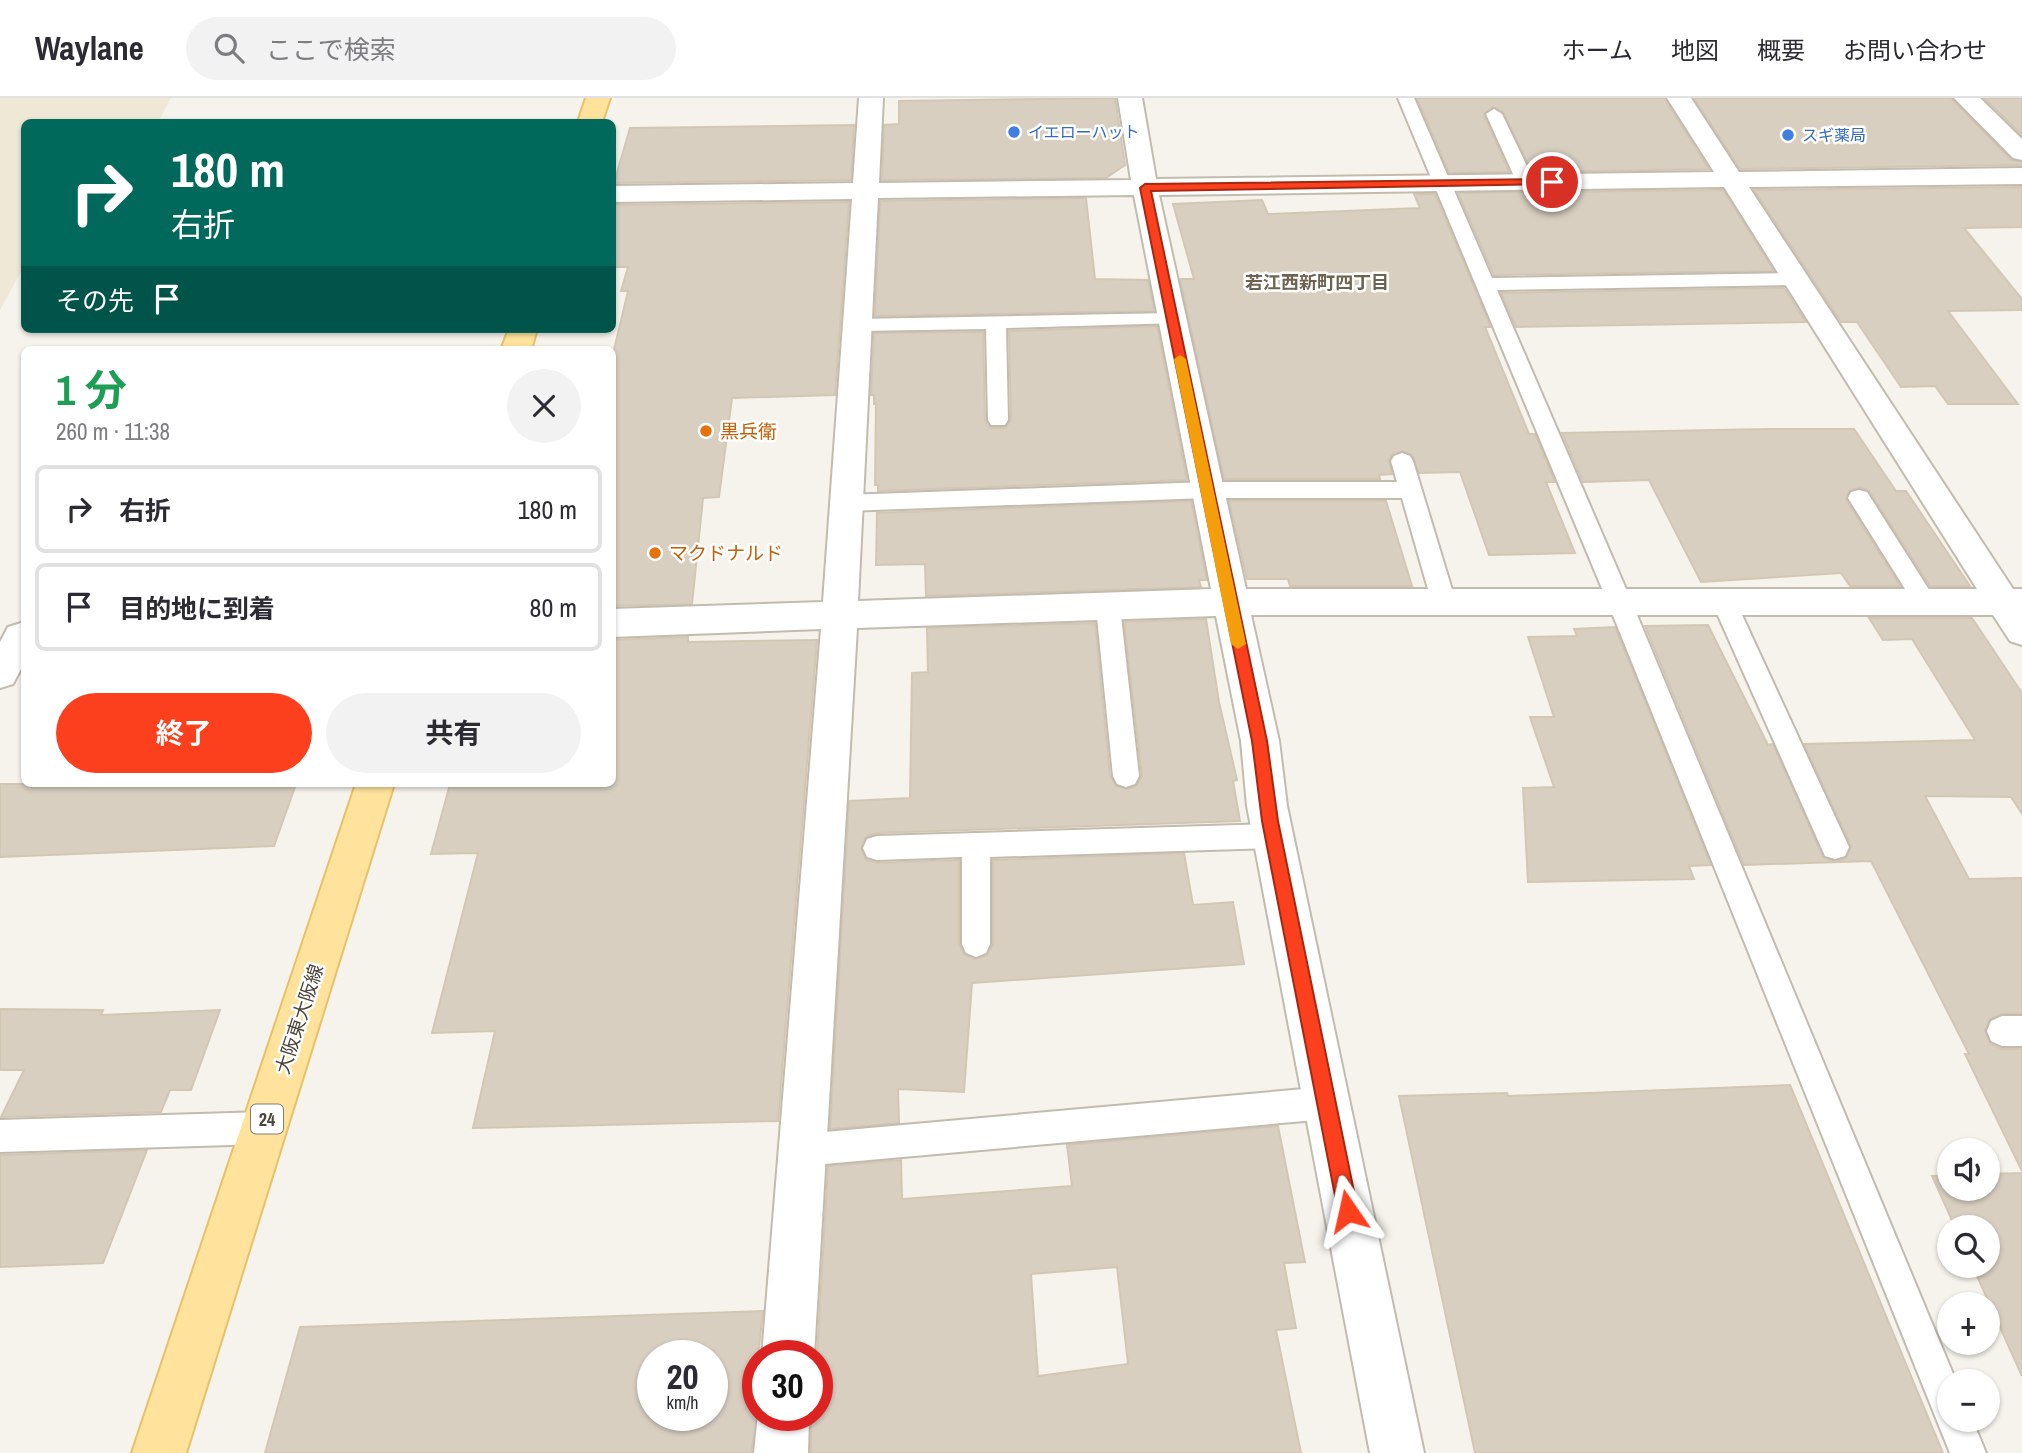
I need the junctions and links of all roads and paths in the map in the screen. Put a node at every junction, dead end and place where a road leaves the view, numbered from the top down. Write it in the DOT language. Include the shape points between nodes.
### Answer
graph roads {
  1 [pos="598,98"];
  2 [pos="871,98"];
  3 [pos="1130,98"];
  4 [pos="1406,98"];
  5 [pos="1679,98"];
  6 [pos="1966,98"];
  7 [pos="1494,114"];
  8 [pos="591,119"];
  9 [pos="2022,153"];
  10 [pos="2022,176"];
  11 [pos="1731,180"];
  12 [pos="1526,183"];
  13 [pos="1441,184"];
  14 [pos="1145,188"];
  15 [pos="865,190"];
  16 [pos="616,194"];
  17 [pos="1794,279"];
  18 [pos="1484,284"];
  19 [pos="1172,318"];
  20 [pos="996,322"];
  21 [pos="857,325"];
  22 [pos="998,421"];
  23 [pos="1402,461"];
  24 [pos="1207,490"];
  25 [pos="1410,490"];
  26 [pos="1860,498"];
  27 [pos="846,503"];
  28 [pos="1925,602"];
  29 [pos="2012,602"];
  30 [pos="1230,603"];
  31 [pos="1444,603"];
  32 [pos="1619,603"];
  33 [pos="1724,603"];
  34 [pos="1108,607"];
  35 [pos="840,615"];
  36 [pos="616,623"];
  37 [pos="2022,631"];
  38 [pos="15,637"];
  39 [pos="0,674"];
  40 [pos="1126,776"];
  41 [pos="374,787"];
  42 [pos="1273,836"];
  43 [pos="976,845"];
  44 [pos="1835,847"];
  45 [pos="877,848"];
  46 [pos="976,944"];
  47 [pos="1327,1103"];
  48 [pos="264,1128"];
  49 [pos="0,1136"];
  50 [pos="802,1150"];
  51 [pos="789,1340"];
  52 [pos="1937,1377"];
  53 [pos="782,1431"];
  54 [pos="1959,1432"];
  55 [pos="159,1453"];
  56 [pos="781,1453"];
  57 [pos="1397,1453"];
  58 [pos="1968,1453"];
  1 -- 8 [label="main road"];
  2 -- 15 [label="street"];
  3 -- 14 [label="street"];
  4 -- 13 [label="lane"];
  5 -- 11 [label="street"];
  6 -- 9 [label="street"];
  7 -- 12 [label="lane"];
  10 -- 11 [label="street"];
  11 -- 12 [label="street"];
  11 -- 17 [label="street"];
  12 -- 13 [label="street"];
  13 -- 14 [label="street"];
  13 -- 18 [label="lane"];
  14 -- 15 [label="street"];
  14 -- 19 [label="street"];
  15 -- 16 [label="street"];
  15 -- 21 [label="street"];
  17 -- 18 [label="lane"];
  17 -- 29 [label="street"];
  18 -- 32 [label="lane"];
  19 -- 20 [label="lane"];
  19 -- 24 [label="street"];
  20 -- 21 [label="lane"];
  20 -- 22 [label="lane"];
  21 -- 27 [label="street"];
  23 -- 25 [label="lane"];
  24 -- 25 [label="lane"];
  24 -- 27 [label="lane"];
  24 -- 30 [label="street"];
  25 -- 31 [label="lane"];
  26 -- 28 [label="lane"];
  27 -- 35 [label="street"];
  28 -- 29 [label="street"];
  28 -- 33 [label="street"];
  29 -- 37 [label="street"];
  30 -- 31 [label="street"];
  30 -- 34 [label="street"];
  30 -- 42 [label="street"];
  31 -- 32 [label="street"];
  32 -- 33 [label="street"];
  32 -- 52 [label="lane"];
  33 -- 44 [label="lane"];
  34 -- 35 [label="street"];
  34 -- 40 [label="lane"];
  35 -- 36 [label="street"];
  35 -- 50 [label="street"];
  38 -- 39 [label="street"];
  41 -- 48 [label="main road, 大阪東大阪線 / 24"];
  42 -- 43 [label="lane"];
  42 -- 47 [label="street"];
  43 -- 45 [label="lane"];
  43 -- 46 [label="lane"];
  47 -- 50 [label="lane"];
  47 -- 57 [label="street"];
  48 -- 49 [label="lane"];
  48 -- 55 [label="main road, 大阪東大阪線 / 24"];
  50 -- 51 [label="street"];
  53 -- 56 [label="street"];
  54 -- 58 [label="lane"];
}
